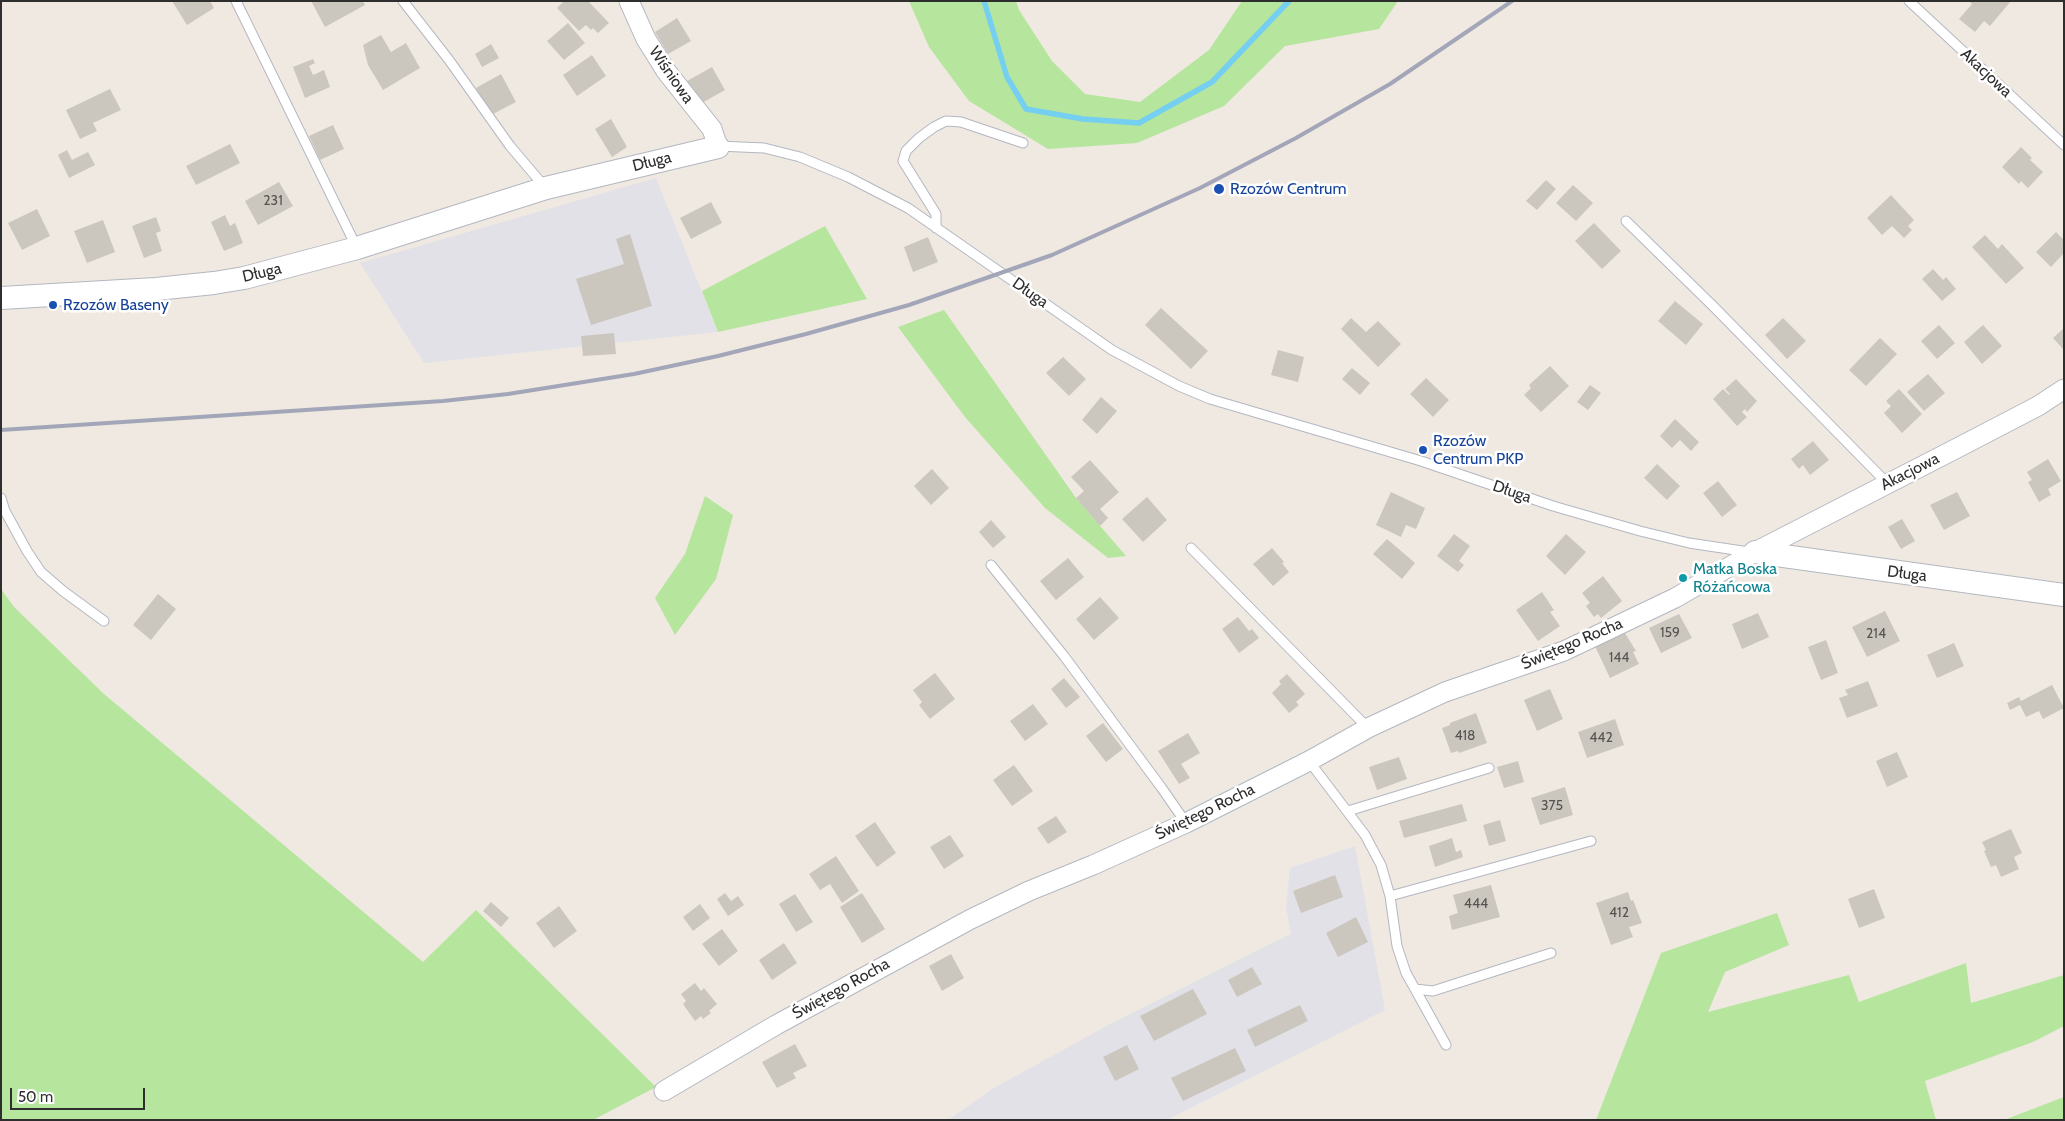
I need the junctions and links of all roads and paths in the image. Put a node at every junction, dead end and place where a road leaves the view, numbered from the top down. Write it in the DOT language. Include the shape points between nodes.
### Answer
graph roads {
  1 [pos="236,1"];
  2 [pos="403,1"];
  3 [pos="628,1"];
  4 [pos="1909,1"];
  5 [pos="1023,143"];
  6 [pos="2064,145"];
  7 [pos="718,146"];
  8 [pos="546,188"];
  9 [pos="1626,221"];
  10 [pos="936,228"];
  11 [pos="357,248"];
  12 [pos="1,298"];
  13 [pos="2064,389"];
  14 [pos="1888,484"];
  15 [pos="1,498"];
  16 [pos="1191,548"];
  17 [pos="1755,552"];
  18 [pos="991,565"];
  19 [pos="2064,595"];
  20 [pos="104,621"];
  21 [pos="1368,728"];
  22 [pos="1309,761"];
  23 [pos="1489,768"];
  24 [pos="1348,811"];
  25 [pos="1186,823"];
  26 [pos="1591,841"];
  27 [pos="1390,896"];
  28 [pos="1551,953"];
  29 [pos="1415,989"];
  30 [pos="1446,1045"];
  31 [pos="664,1091"];
  1 -- 11 [label="lane"];
  2 -- 8 [label="lane" via="510,146"];
  3 -- 7 [label="street, Wiśniowa" via="646,39 666,71 712,129"];
  4 -- 6 [label="lane, Akacjowa"];
  5 -- 10 [label="lane" via="961,122 946,121 918,138 906,151 903,161 936,214"];
  7 -- 8 [label="street, Długa"];
  7 -- 10 [label="lane, Długa" via="764,148 800,157 908,208"];
  8 -- 11 [label="street, Długa"];
  9 -- 14 [label="lane"];
  10 -- 17 [label="lane, Długa" via="1112,350 1178,386 1210,399 1421,461 1553,506 1640,531 1689,543"];
  11 -- 12 [label="street, Długa" via="214,283"];
  13 -- 14 [label="street, Akacjowa" via="2038,406"];
  14 -- 17 [label="street, Akacjowa"];
  15 -- 20 [label="lane" via="26,551 41,572"];
  16 -- 21 [label="lane"];
  17 -- 19 [label="street, Długa"];
  17 -- 21 [label="street, Świętego Rocha" via="1675,598 1564,650 1475,680"];
  18 -- 25 [label="lane" via="1064,656"];
  21 -- 22 [label="street, Świętego Rocha"];
  22 -- 24 [label="lane"];
  22 -- 25 [label="street, Świętego Rocha"];
  23 -- 24 [label="lane"];
  24 -- 27 [label="lane" via="1366,835 1381,865"];
  25 -- 31 [label="street, Świętego Rocha" via="971,919 776,1025"];
  26 -- 27 [label="lane"];
  27 -- 29 [label="lane" via="1397,946 1406,974"];
  28 -- 29 [label="lane" via="1433,991"];
  29 -- 30 [label="lane"];
}
